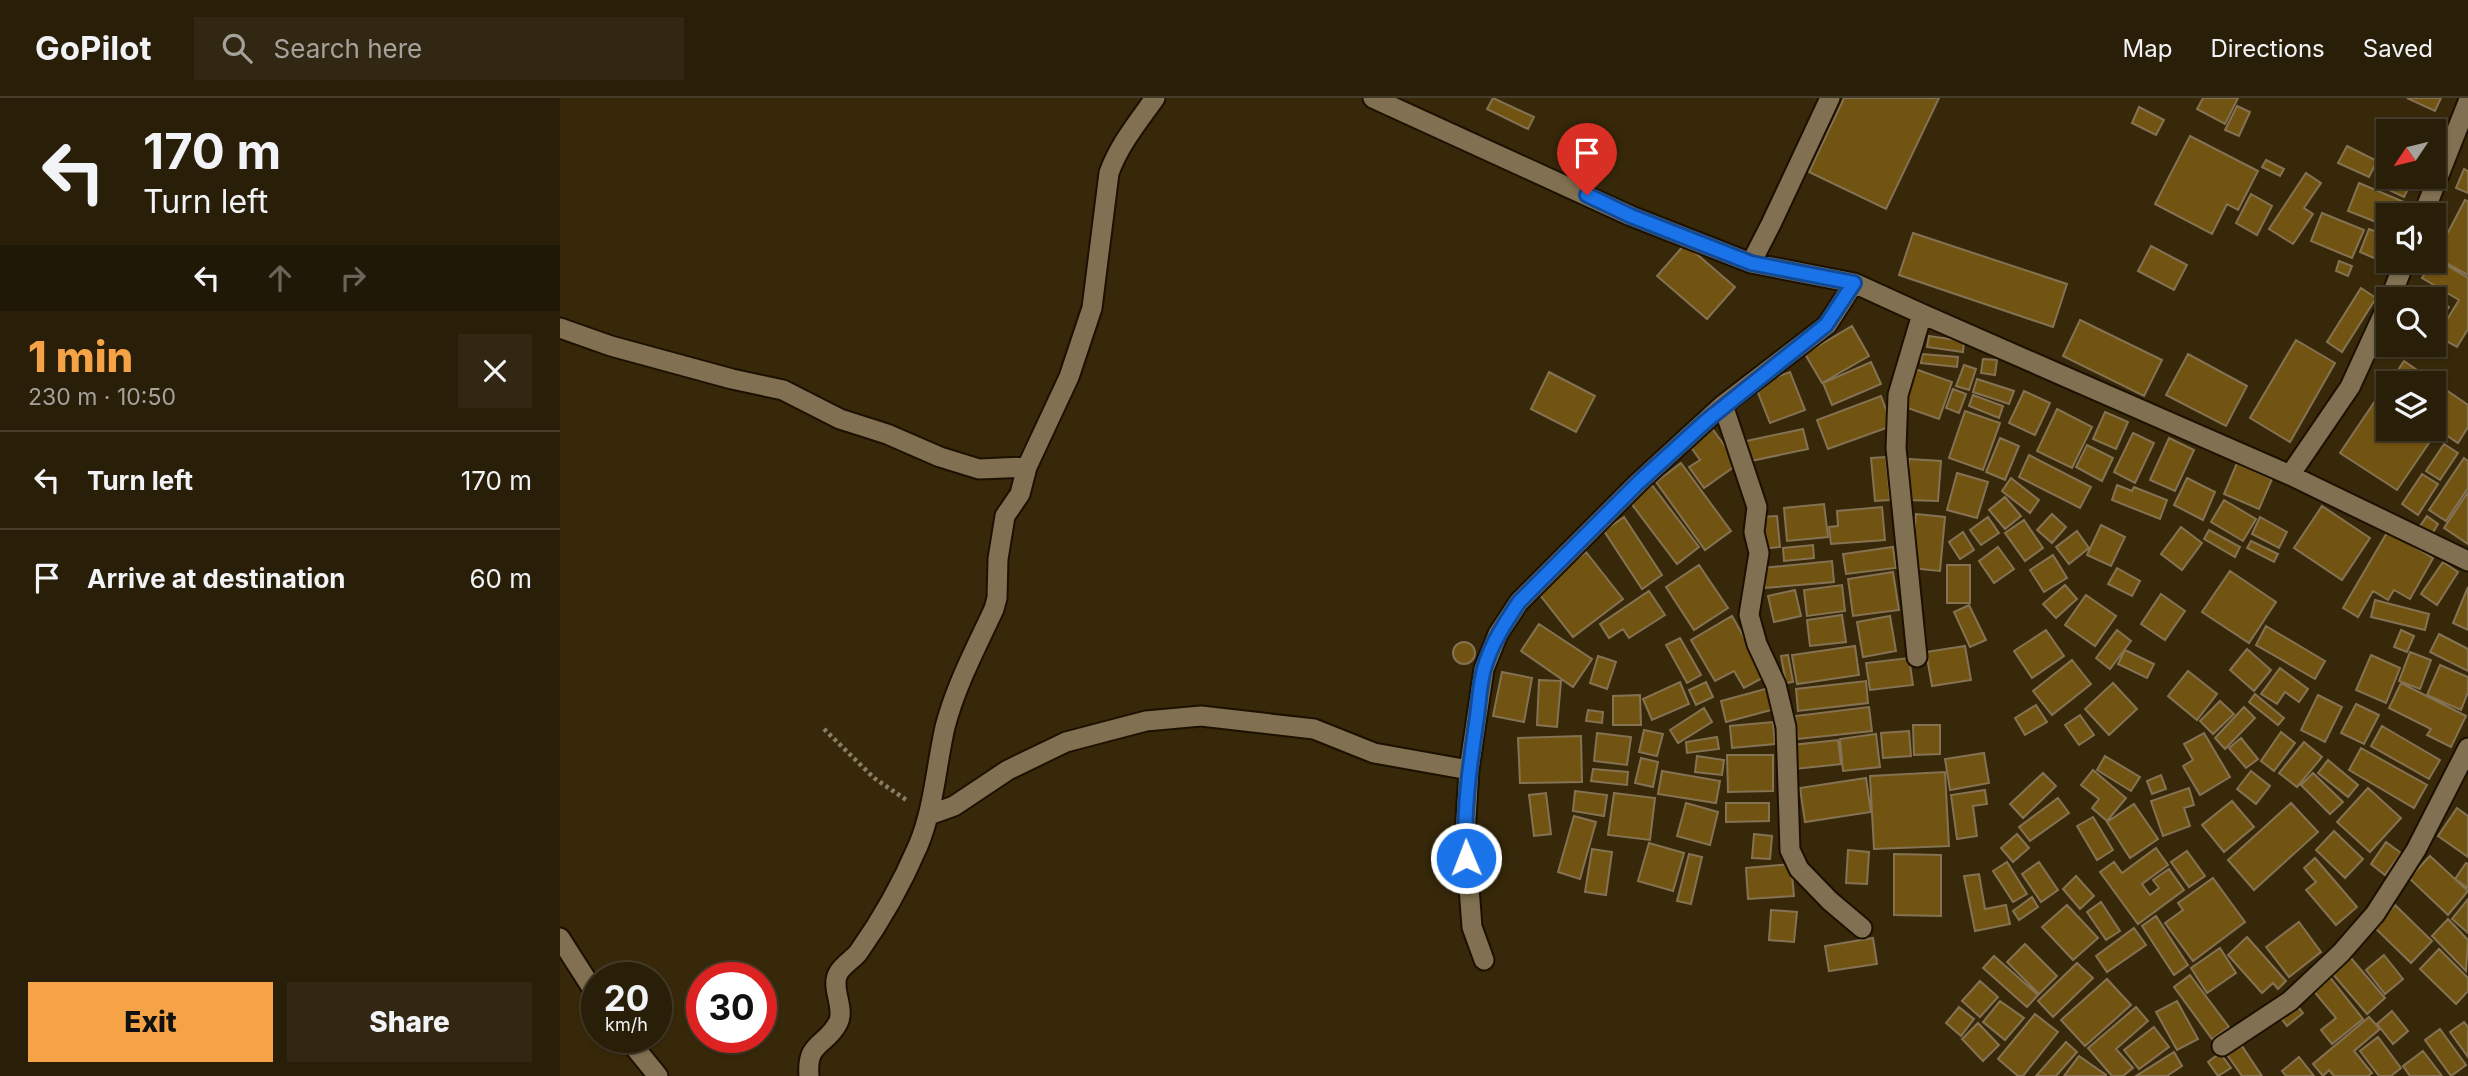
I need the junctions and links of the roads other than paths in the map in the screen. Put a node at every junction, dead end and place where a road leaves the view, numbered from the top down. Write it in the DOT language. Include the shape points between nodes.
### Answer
graph roads {
  1 [pos="1155,98"];
  2 [pos="1373,98"];
  3 [pos="1830,98"];
  4 [pos="2468,102"];
  5 [pos="2428,203"];
  6 [pos="1751,263"];
  7 [pos="1854,283"];
  8 [pos="1922,314"];
  9 [pos="560,328"];
  10 [pos="2376,329"];
  11 [pos="1723,405"];
  12 [pos="1027,467"];
  13 [pos="2290,475"];
  14 [pos="2468,561"];
  15 [pos="1917,657"];
  16 [pos="2468,748"];
  17 [pos="1469,770"];
  18 [pos="929,815"];
  19 [pos="1862,928"];
  20 [pos="560,938"];
  21 [pos="1484,960"];
  22 [pos="581,971"];
  23 [pos="2222,1046"];
  24 [pos="639,1053"];
  25 [pos="658,1076"];
  26 [pos="809,1076"];
  1 -- 12 [label="street" via="1109,173 1092,308 1069,377"];
  2 -- 6 [label="street" via="1631,216"];
  3 -- 6 [label="street"];
  4 -- 5 [label="street"];
  6 -- 7 [label="street"];
  7 -- 8 [label="street"];
  7 -- 11 [label="street" via="1826,325"];
  8 -- 13 [label="street"];
  8 -- 15 [label="street" via="1898,395 1896,448"];
  9 -- 12 [label="street" via="611,346 783,390 840,419 979,469"];
  10 -- 13 [label="street" via="2350,387"];
  11 -- 17 [label="street" via="1519,602 1498,634 1484,669"];
  11 -- 19 [label="street" via="1757,508 1754,532 1759,553 1749,615 1786,726 1790,850 1800,869"];
  12 -- 18 [label="street" via="1020,494 1002,525 994,610 945,727"];
  13 -- 14 [label="street"];
  16 -- 23 [label="street" via="2416,850 2375,914 2291,1001"];
  17 -- 18 [label="street" via="1374,753 1314,729 1201,716 1174,718 1066,742 1008,770 954,806"];
  17 -- 21 [label="street" via="1465,835 1472,927"];
  18 -- 26 [label="street" via="901,881 859,951 839,972 840,1018 814,1047"];
  20 -- 22 [label="street"];
  24 -- 25 [label="street"];
}
